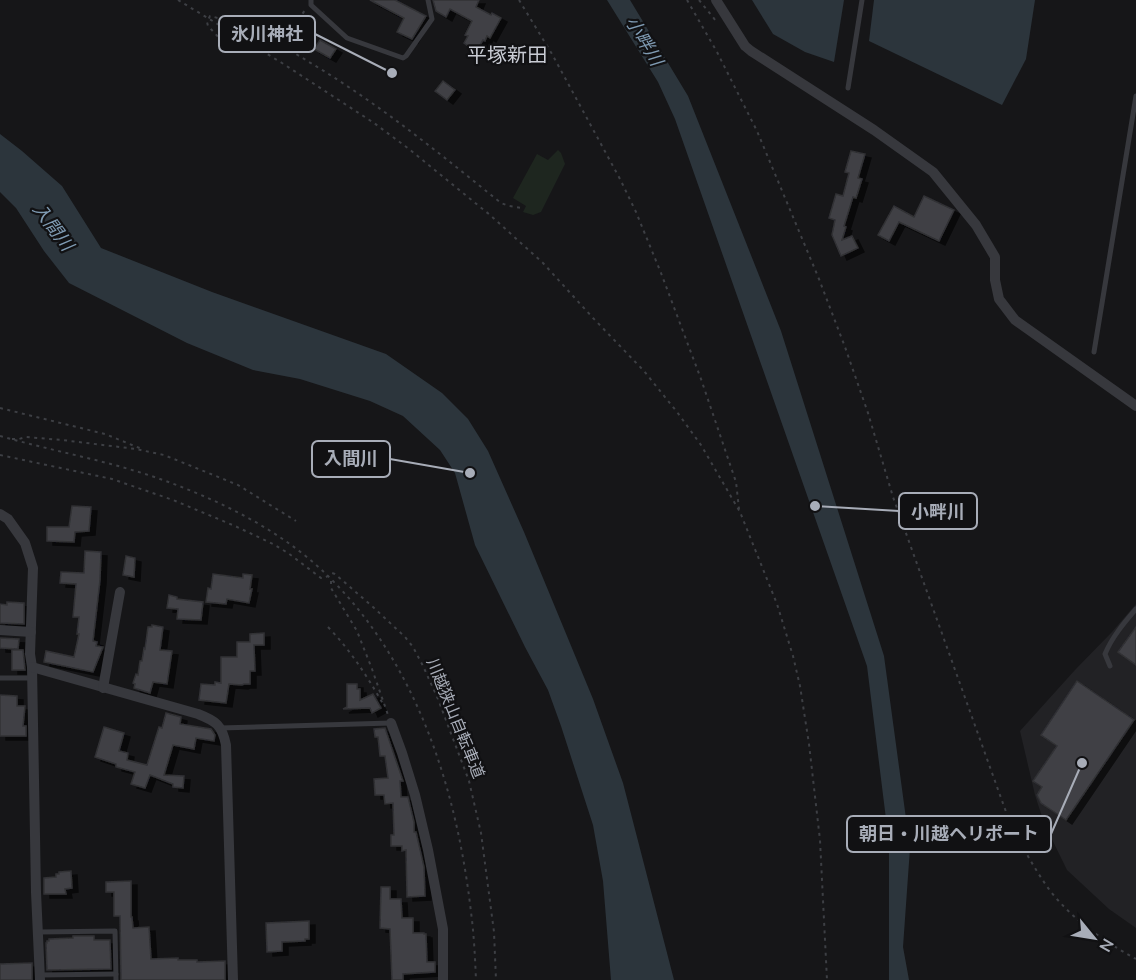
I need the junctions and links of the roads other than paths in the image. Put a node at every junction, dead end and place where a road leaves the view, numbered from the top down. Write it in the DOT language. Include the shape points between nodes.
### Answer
graph roads {
  1 [pos="428,0"];
  2 [pos="716,0"];
  3 [pos="862,0"];
  4 [pos="310,1"];
  5 [pos="848,88"];
  6 [pos="1136,96"];
  7 [pos="1094,352"];
  8 [pos="1136,405"];
  9 [pos="0,514"];
  10 [pos="120,592"];
  11 [pos="1136,609"];
  12 [pos="0,630"];
  13 [pos="30,632"];
  14 [pos="1110,666"];
  15 [pos="32,667"];
  16 [pos="0,678"];
  17 [pos="32,678"];
  18 [pos="103,688"];
  19 [pos="391,723"];
  20 [pos="220,728"];
  21 [pos="39,932"];
  22 [pos="116,977"];
  23 [pos="40,978"];
  24 [pos="233,980"];
  25 [pos="443,980"];
  1 -- 4 [label="lane" via="432,19 403,58 347,38"];
  2 -- 8 [label="street" via="745,46 933,172 976,225 995,257 999,299 1015,320"];
  3 -- 5 [label="lane"];
  6 -- 7 [label="lane"];
  9 -- 13 [label="street" via="26,543 33,568"];
  10 -- 18 [label="street"];
  11 -- 14 [label="lane" via="1109,644 1105,654"];
  12 -- 13 [label="street"];
  13 -- 15 [label="street"];
  15 -- 17 [label="street"];
  15 -- 18 [label="street"];
  16 -- 17 [label="lane"];
  17 -- 21 [label="street"];
  18 -- 20 [label="street" via="198,714 212,719"];
  19 -- 20 [label="lane"];
  19 -- 25 [label="street" via="409,774 428,850 443,929"];
  20 -- 24 [label="street" via="226,745"];
  21 -- 22 [label="lane" via="115,931"];
  21 -- 23 [label="street"];
  22 -- 23 [label="lane"];
}
